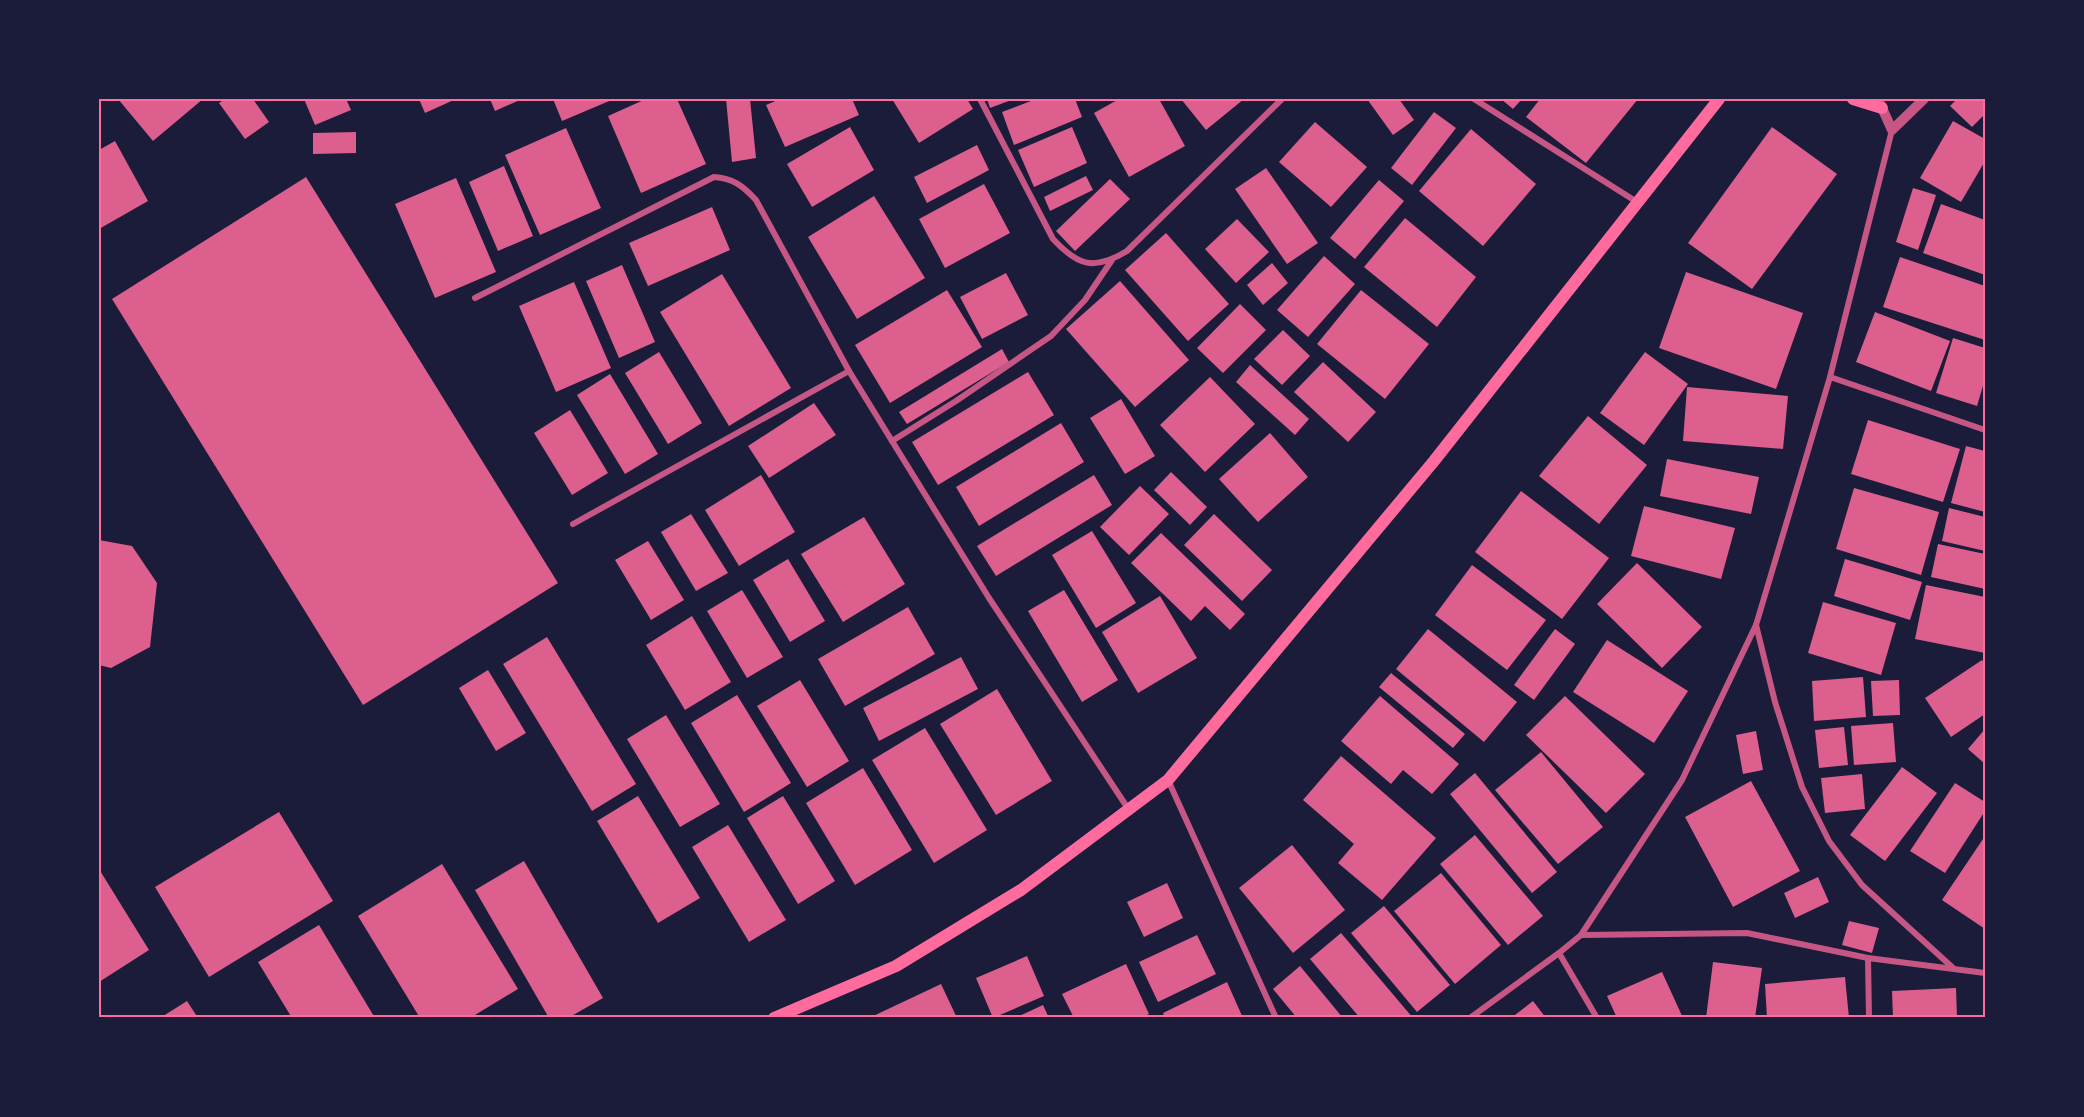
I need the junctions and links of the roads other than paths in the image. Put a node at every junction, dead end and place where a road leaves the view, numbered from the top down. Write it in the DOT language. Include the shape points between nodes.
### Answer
graph roads {
  1 [pos="980,99"];
  2 [pos="1282,99"];
  3 [pos="1474,99"];
  4 [pos="1719,99"];
  5 [pos="1853,99"];
  6 [pos="1924,99"];
  7 [pos="1880,103"];
  8 [pos="1892,130"];
  9 [pos="1637,202"];
  10 [pos="1113,260"];
  11 [pos="475,298"];
  12 [pos="849,371"];
  13 [pos="1830,377"];
  14 [pos="1985,430"];
  15 [pos="892,441"];
  16 [pos="573,524"];
  17 [pos="1756,625"];
  18 [pos="1168,780"];
  19 [pos="1129,810"];
  20 [pos="1581,935"];
  21 [pos="1559,953"];
  22 [pos="1868,958"];
  23 [pos="1952,968"];
  24 [pos="1985,973"];
  25 [pos="774,1018"];
  26 [pos="1276,1018"];
  27 [pos="1470,1018"];
  28 [pos="1597,1018"];
  29 [pos="1869,1018"];
  1 -- 10 [label="street" via="1053,239 1082,261 1100,264"];
  2 -- 10 [label="street" via="1127,251"];
  3 -- 9 [label="street"];
  4 -- 9 [label="main road"];
  5 -- 7 [label="main road"];
  6 -- 8 [label="street"];
  7 -- 8 [label="street"];
  8 -- 13 [label="street"];
  9 -- 18 [label="main road" via="1434,461"];
  10 -- 15 [label="street" via="1085,300 1051,336"];
  11 -- 12 [label="street" via="714,177 729,178 756,200"];
  12 -- 15 [label="street"];
  12 -- 16 [label="street"];
  13 -- 14 [label="street"];
  13 -- 17 [label="street"];
  15 -- 19 [label="street" via="989,598"];
  17 -- 20 [label="street" via="1682,780"];
  17 -- 23 [label="street" via="1802,787 1829,841 1862,885"];
  18 -- 19 [label="main road"];
  18 -- 26 [label="street"];
  19 -- 25 [label="main road" via="1021,890 896,966"];
  20 -- 21 [label="street"];
  20 -- 22 [label="street" via="1747,933"];
  21 -- 27 [label="street"];
  21 -- 28 [label="street"];
  22 -- 23 [label="street"];
  22 -- 29 [label="street"];
  23 -- 24 [label="street"];
}
